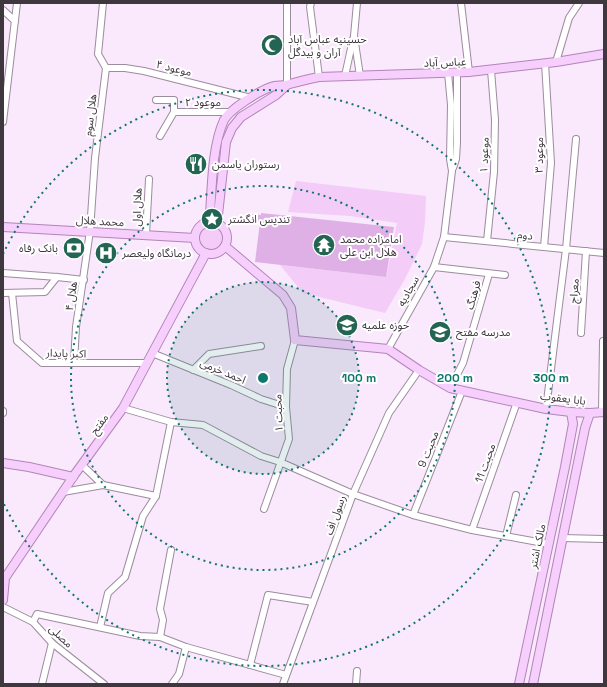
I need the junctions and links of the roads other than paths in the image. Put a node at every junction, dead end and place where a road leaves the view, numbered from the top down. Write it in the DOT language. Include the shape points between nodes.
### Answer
graph roads {
  1 [pos="17,3"];
  2 [pos="103,3"];
  3 [pos="287,3"];
  4 [pos="311,3"];
  5 [pos="357,3"];
  6 [pos="460,3"];
  7 [pos="579,3"];
  8 [pos="3,10"];
  9 [pos="15,21"];
  10 [pos="354,36"];
  11 [pos="604,54"];
  12 [pos="556,62"];
  13 [pos="545,63"];
  14 [pos="106,68"];
  15 [pos="491,70"];
  16 [pos="469,72"];
  17 [pos="448,73"];
  18 [pos="457,73"];
  19 [pos="345,76"];
  20 [pos="360,76"];
  21 [pos="319,77"];
  22 [pos="5,82"];
  23 [pos="287,85"];
  24 [pos="250,98"];
  25 [pos="156,100"];
  26 [pos="174,112"];
  27 [pos="232,112"];
  28 [pos="3,122"];
  29 [pos="160,136"];
  30 [pos="576,140"];
  31 [pos="452,172"];
  32 [pos="148,179"];
  33 [pos="217,224"];
  34 [pos="202,225"];
  35 [pos="3,227"];
  36 [pos="90,231"];
  37 [pos="146,235"];
  38 [pos="444,237"];
  39 [pos="195,238"];
  40 [pos="487,241"];
  41 [pos="225,246"];
  42 [pos="544,247"];
  43 [pos="566,249"];
  44 [pos="586,251"];
  45 [pos="206,253"];
  46 [pos="604,253"];
  47 [pos="434,267"];
  48 [pos="3,273"];
  49 [pos="489,274"];
  50 [pos="505,275"];
  51 [pos="57,277"];
  52 [pos="84,280"];
  53 [pos="3,293"];
  54 [pos="12,293"];
  55 [pos="581,333"];
  56 [pos="295,340"];
  57 [pos="603,341"];
  58 [pos="261,346"];
  59 [pos="388,349"];
  60 [pos="152,353"];
  61 [pos="74,363"];
  62 [pos="147,363"];
  63 [pos="193,370"];
  64 [pos="419,370"];
  65 [pos="450,388"];
  66 [pos="462,391"];
  67 [pos="517,402"];
  68 [pos="286,407"];
  69 [pos="124,408"];
  70 [pos="546,408"];
  71 [pos="571,412"];
  72 [pos="603,412"];
  73 [pos="590,413"];
  74 [pos="171,422"];
  75 [pos="573,424"];
  76 [pos="585,428"];
  77 [pos="280,462"];
  78 [pos="3,463"];
  79 [pos="82,465"];
  80 [pos="73,477"];
  81 [pos="103,485"];
  82 [pos="63,492"];
  83 [pos="353,494"];
  84 [pos="516,495"];
  85 [pos="156,496"];
  86 [pos="264,509"];
  87 [pos="413,515"];
  88 [pos="472,530"];
  89 [pos="506,536"];
  90 [pos="562,538"];
  91 [pos="604,538"];
  92 [pos="549,544"];
  93 [pos="171,550"];
  94 [pos="3,600"];
  95 [pos="313,602"];
  96 [pos="3,607"];
  97 [pos="33,622"];
  98 [pos="100,627"];
  99 [pos="160,637"];
  100 [pos="52,643"];
  101 [pos="186,647"];
  102 [pos="250,665"];
  103 [pos="357,671"];
  104 [pos="286,675"];
  105 [pos="42,684"];
  106 [pos="104,684"];
  107 [pos="172,684"];
  108 [pos="283,684"];
  109 [pos="356,684"];
  110 [pos="519,684"];
  111 [pos="533,684"];
  1 -- 9 [label="street"];
  2 -- 14 [label="street" via="98,54"];
  3 -- 23 [label="street"];
  4 -- 21 [label="street"];
  5 -- 10 [label="street"];
  6 -- 16 [label="street"];
  7 -- 12 [label="street" via="569,18"];
  8 -- 9 [label="street"];
  9 -- 22 [label="street"];
  10 -- 19 [label="street"];
  10 -- 20 [label="street"];
  11 -- 12 [label="main road, عباس آباد"];
  12 -- 13 [label="main road, عباس آباد"];
  13 -- 15 [label="main road, عباس آباد"];
  13 -- 42 [label="street, موعود ۳" via="551,163"];
  14 -- 24 [label="street, موعود ۴" via="144,71"];
  14 -- 36 [label="street, هلال سوم" via="95,158"];
  15 -- 16 [label="main road, عباس آباد"];
  15 -- 40 [label="street, موعود ۱" via="495,120 494,165"];
  16 -- 18 [label="main road, عباس آباد"];
  17 -- 18 [label="main road, عباس آباد"];
  17 -- 20 [label="main road, عباس آباد"];
  17 -- 31 [label="street, سجادیه"];
  18 -- 31 [label="street" via="457,142"];
  19 -- 20 [label="main road, عباس آباد"];
  19 -- 21 [label="main road, عباس آباد"];
  21 -- 23 [label="main road, عباس آباد"];
  22 -- 28 [label="street"];
  23 -- 24 [label="main road, عباس آباد" via="272,86"];
  23 -- 33 [label="main road, عباس آباد" via="241,117 232,128 226,142"];
  24 -- 27 [label="main road, عباس آباد"];
  25 -- 26 [label="street" via="174,100"];
  26 -- 27 [label="street, موعود ۲"];
  26 -- 29 [label="street"];
  27 -- 34 [label="main road, عباس آباد" via="225,119 217,141 210,214"];
  30 -- 43 [label="street"];
  31 -- 38 [label="street, سجادیه"];
  32 -- 37 [label="street, هلال اول"];
  33 -- 34 [label="main road" via="212,222"];
  33 -- 41 [label="main road" via="225,230"];
  34 -- 39 [label="main road"];
  35 -- 36 [label="main road, محمد هلال"];
  36 -- 37 [label="main road, محمد هلال"];
  36 -- 52 [label="street, هلال ۴"];
  37 -- 39 [label="main road, محمد هلال"];
  38 -- 40 [label="street, دوم"];
  38 -- 47 [label="street, سجادیه"];
  39 -- 45 [label="main road" via="198,247"];
  40 -- 42 [label="street, دوم"];
  41 -- 45 [label="main road" via="217,253"];
  41 -- 56 [label="main road" via="283,295 291,308"];
  42 -- 43 [label="street, دوم"];
  43 -- 44 [label="street, دوم"];
  43 -- 70 [label="street"];
  44 -- 46 [label="street, دوم"];
  44 -- 55 [label="street, معراج"];
  45 -- 60 [label="main road, مفتح"];
  47 -- 49 [label="street"];
  47 -- 59 [label="street, سجادیه"];
  48 -- 51 [label="street"];
  49 -- 50 [label="street"];
  49 -- 65 [label="street, فرهنگ" via="463,363"];
  51 -- 52 [label="street"];
  51 -- 54 [label="street" via="46,292"];
  52 -- 61 [label="street, هلال ۴" via="76,327"];
  53 -- 54 [label="street"];
  54 -- 61 [label="street, اکبر پایدار" via="18,341 42,363"];
  56 -- 59 [label="main road"];
  56 -- 68 [label="street, محبت ۱" via="287,368"];
  57 -- 72 [label="street"];
  58 -- 63 [label="street" via="209,354"];
  59 -- 64 [label="main road, بابا یعقوب"];
  60 -- 62 [label="main road, مفتح"];
  60 -- 63 [label="street, احمد خرمی"];
  61 -- 62 [label="street, اکبر پایدار"];
  62 -- 69 [label="main road, مفتح"];
  63 -- 68 [label="street, احمد خرمی"];
  64 -- 65 [label="main road, بابا یعقوب"];
  64 -- 83 [label="street, رسول اف" via="389,413"];
  65 -- 66 [label="main road, بابا یعقوب"];
  66 -- 67 [label="main road, بابا یعقوب"];
  66 -- 87 [label="street, محبت 9"];
  67 -- 70 [label="main road, بابا یعقوب"];
  67 -- 88 [label="street, محبت 11"];
  68 -- 77 [label="street, محبت ۱" via="289,439"];
  69 -- 74 [label="street"];
  69 -- 79 [label="main road, مفتح"];
  70 -- 71 [label="main road, بابا یعقوب"];
  71 -- 73 [label="main road, بابا یعقوب"];
  71 -- 75 [label="main road, مالک اشتر"];
  72 -- 73 [label="main road, بابا یعقوب"];
  73 -- 76 [label="main road, مالک اشتر"];
  74 -- 77 [label="street" via="202,425 262,456"];
  74 -- 85 [label="street"];
  75 -- 76 [label="main road" via="581,422"];
  75 -- 92 [label="main road, مالک اشتر"];
  76 -- 90 [label="main road, مالک اشتر"];
  77 -- 83 [label="street"];
  77 -- 86 [label="street, محبت ۱"];
  78 -- 80 [label="main road"];
  79 -- 80 [label="main road, مفتح"];
  79 -- 81 [label="street"];
  80 -- 82 [label="main road, مفتح"];
  81 -- 82 [label="street"];
  81 -- 85 [label="street"];
  82 -- 94 [label="main road, مفتح" via="5,578"];
  83 -- 87 [label="street"];
  83 -- 95 [label="street, رسول اف"];
  84 -- 89 [label="street"];
  85 -- 98 [label="street" via="143,516 125,577 108,593"];
  87 -- 88 [label="street"];
  88 -- 89 [label="street"];
  89 -- 92 [label="street"];
  90 -- 91 [label="street"];
  90 -- 111 [label="main road, مالک اشتر"];
  92 -- 110 [label="main road, مالک اشتر"];
  93 -- 99 [label="street" via="160,609 163,620"];
  95 -- 102 [label="street" via="268,595"];
  95 -- 104 [label="street, رسول اف"];
  96 -- 97 [label="street, مصلی"];
  97 -- 98 [label="street" via="37,614"];
  97 -- 100 [label="street, مصلی"];
  98 -- 99 [label="street" via="140,636"];
  99 -- 101 [label="street"];
  100 -- 105 [label="street"];
  100 -- 106 [label="street, مصلی"];
  101 -- 102 [label="street"];
  101 -- 107 [label="street" via="179,674"];
  102 -- 104 [label="street"];
  103 -- 109 [label="street"];
  104 -- 108 [label="street, رسول اف"];
}
